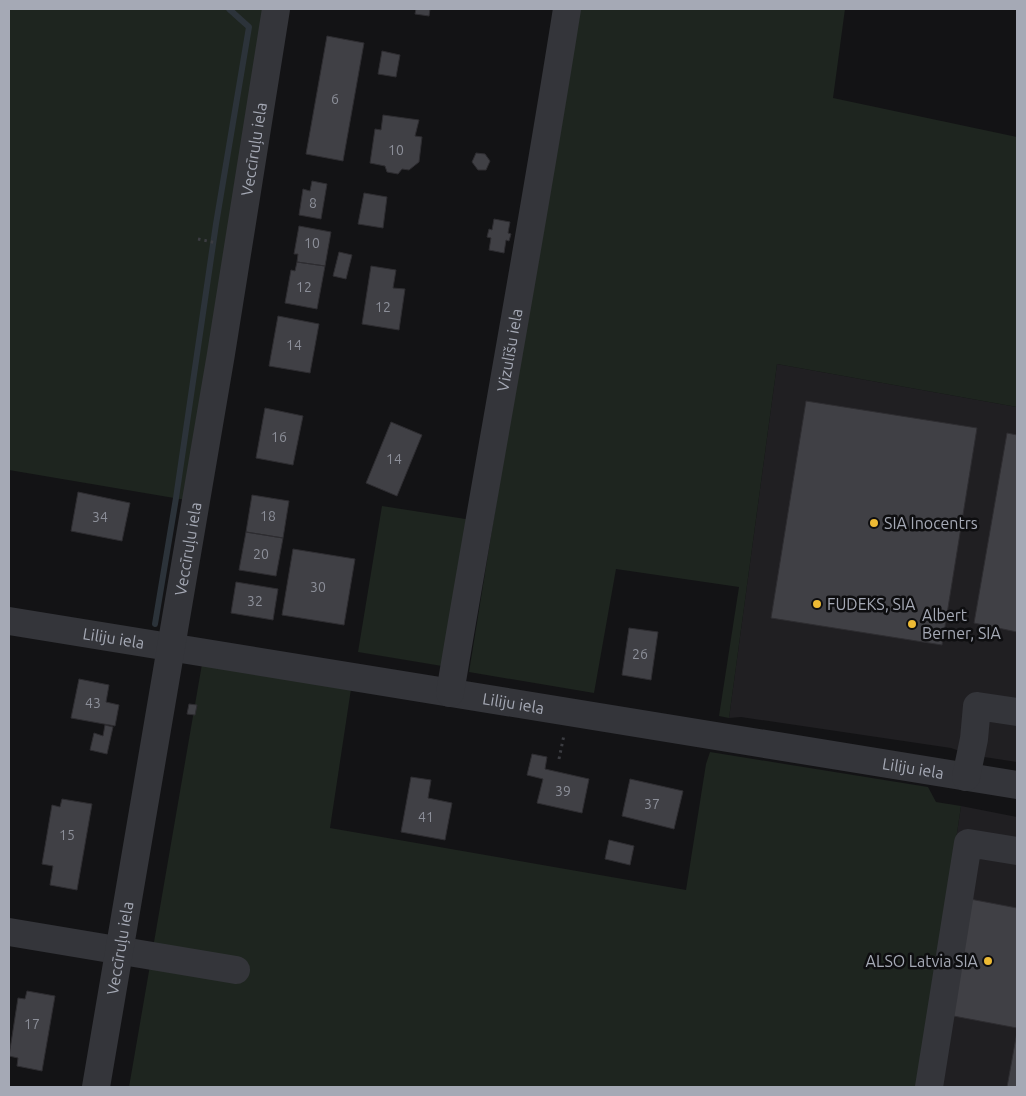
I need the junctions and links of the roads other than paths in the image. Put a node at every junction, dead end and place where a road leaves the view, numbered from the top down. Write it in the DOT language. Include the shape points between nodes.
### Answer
graph roads {
  1 [pos="276,9"];
  2 [pos="567,9"];
  3 [pos="9,621"];
  4 [pos="172,648"];
  5 [pos="450,693"];
  6 [pos="1017,712"];
  7 [pos="966,777"];
  8 [pos="1017,785"];
  9 [pos="1017,850"];
  10 [pos="9,932"];
  11 [pos="121,950"];
  12 [pos="236,970"];
  13 [pos="96,1087"];
  14 [pos="929,1087"];
  1 -- 4 [label="street, Veccīruļu iela"];
  2 -- 5 [label="street, Vizulīšu iela"];
  3 -- 4 [label="street, Liliju iela"];
  4 -- 5 [label="street, Liliju iela"];
  4 -- 11 [label="street, Veccīruļu iela"];
  5 -- 7 [label="street, Liliju iela"];
  6 -- 7 [label="street" via="977,706"];
  7 -- 8 [label="street, Liliju iela"];
  9 -- 14 [label="street" via="968,842"];
  10 -- 11 [label="street"];
  11 -- 12 [label="street"];
  11 -- 13 [label="street, Veccīruļu iela"];
}
